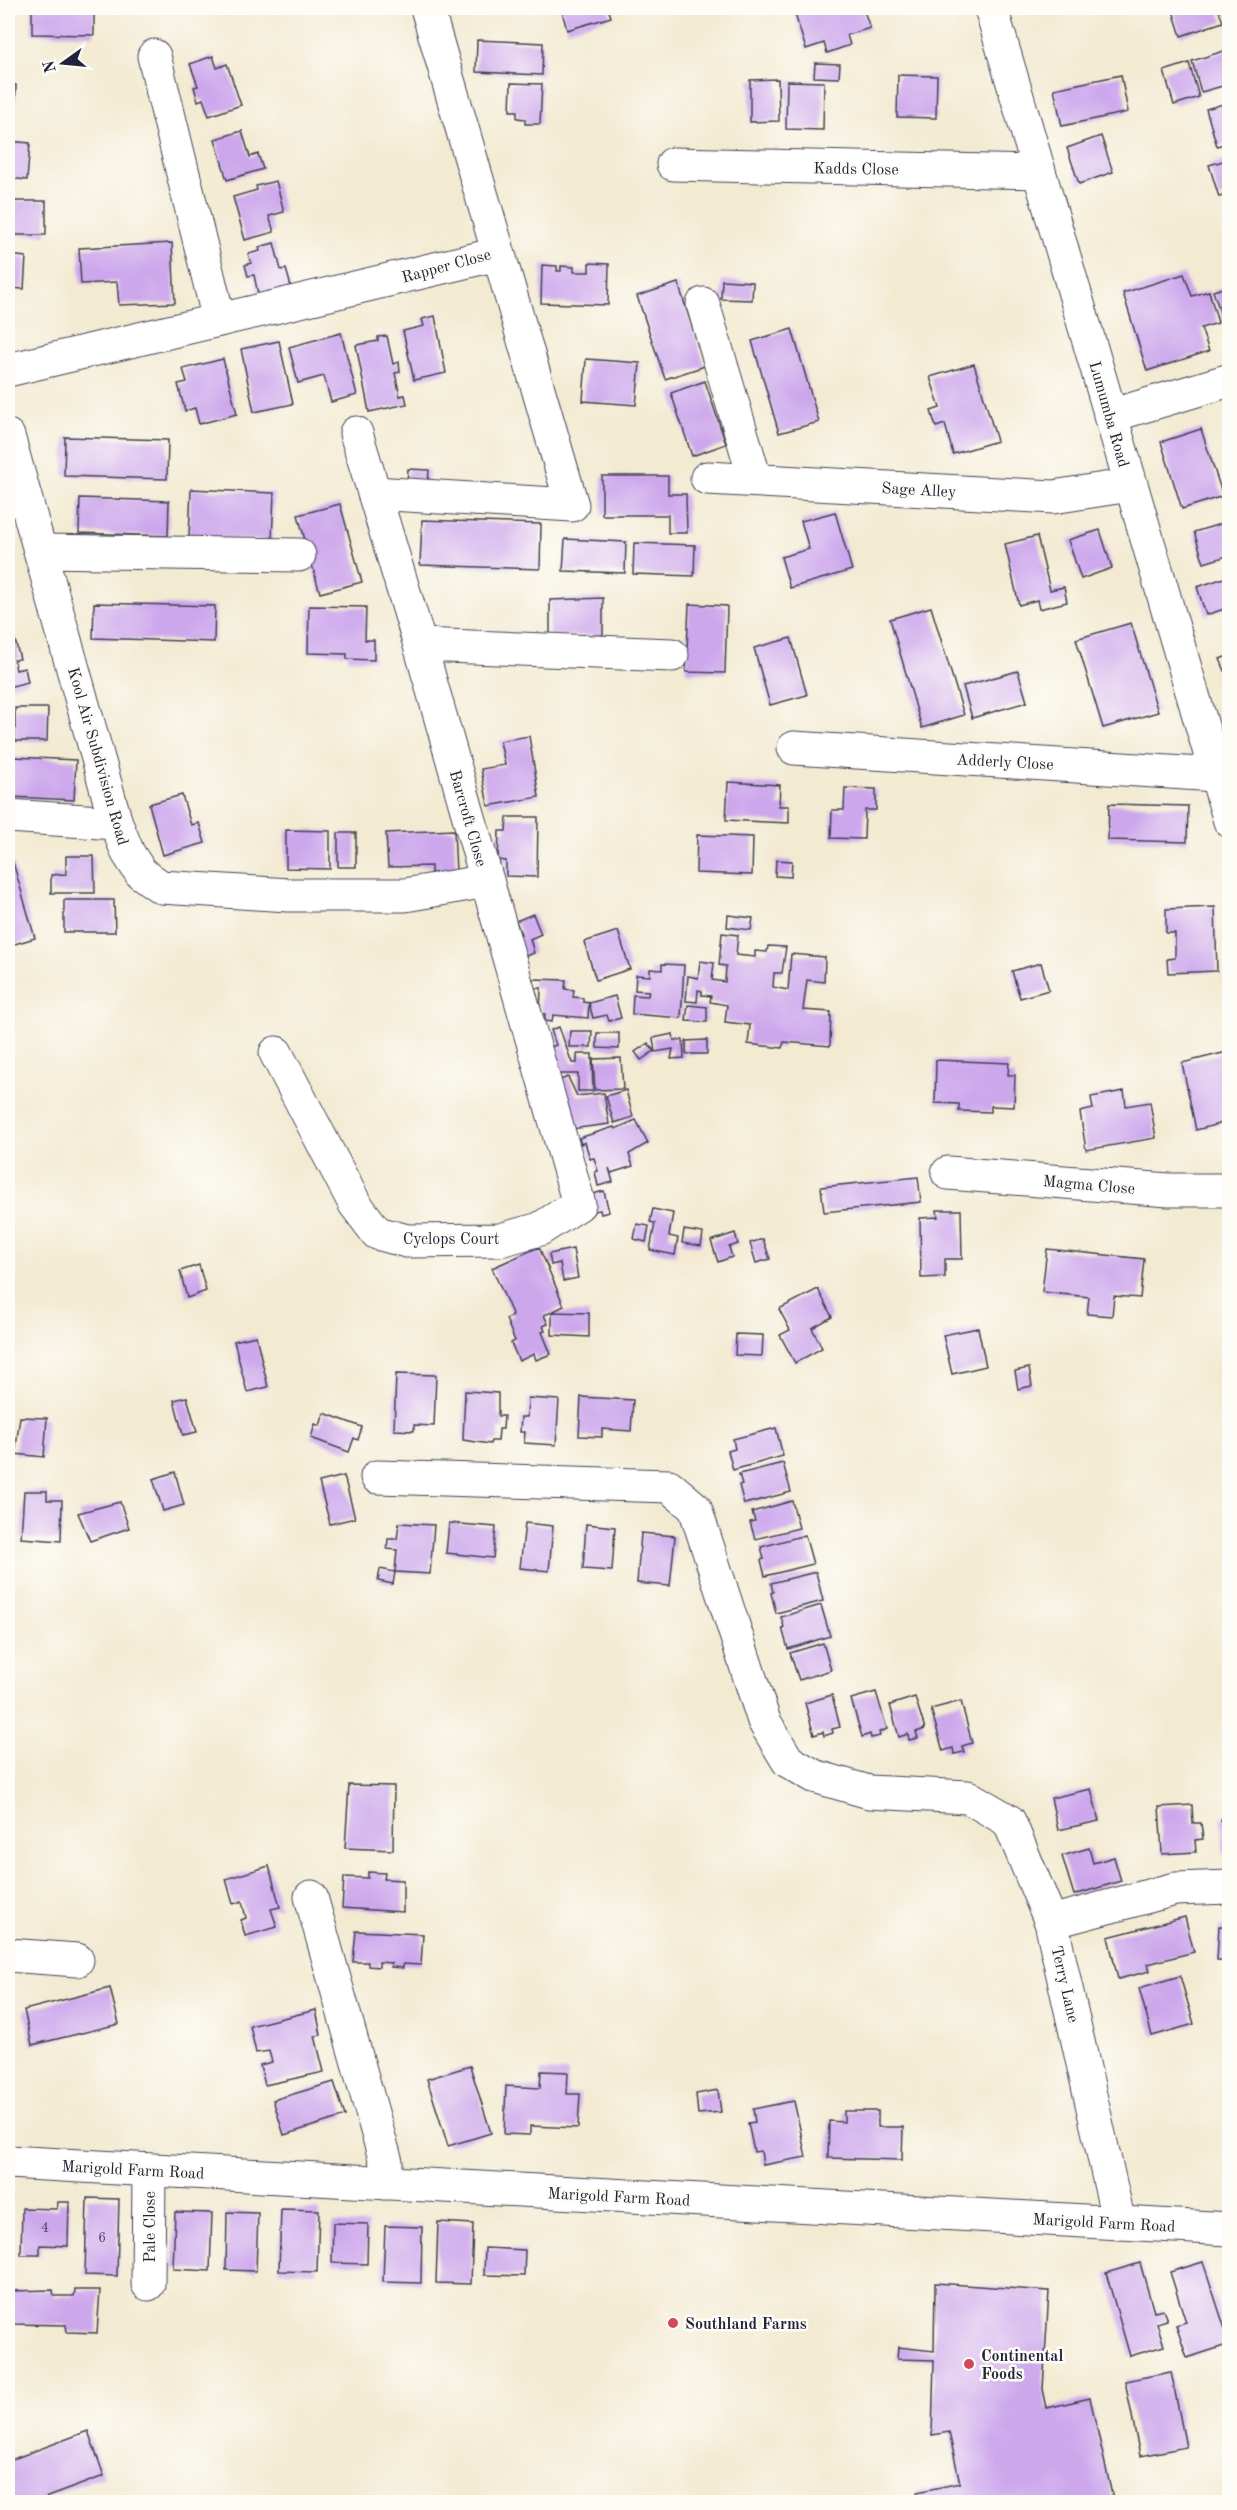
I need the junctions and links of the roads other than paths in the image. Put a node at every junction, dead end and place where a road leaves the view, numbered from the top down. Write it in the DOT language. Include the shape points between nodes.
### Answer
graph roads {
  1 [pos="426,8"];
  2 [pos="991,8"];
  3 [pos="154,56"];
  4 [pos="673,164"];
  5 [pos="1039,172"];
  6 [pos="498,254"];
  7 [pos="703,304"];
  8 [pos="219,320"];
  9 [pos="8,370"];
  10 [pos="1230,380"];
  11 [pos="1110,416"];
  12 [pos="356,433"];
  13 [pos="8,436"];
  14 [pos="706,478"];
  15 [pos="755,479"];
  16 [pos="1130,485"];
  17 [pos="15,488"];
  18 [pos="374,493"];
  19 [pos="41,550"];
  20 [pos="299,555"];
  21 [pos="420,645"];
  22 [pos="672,655"];
  23 [pos="794,748"];
  24 [pos="1216,775"];
  25 [pos="8,816"];
  26 [pos="1230,821"];
  27 [pos="117,823"];
  28 [pos="487,881"];
  29 [pos="276,1053"];
  30 [pos="948,1173"];
  31 [pos="1230,1190"];
  32 [pos="579,1204"];
  33 [pos="377,1477"];
  34 [pos="1230,1887"];
  35 [pos="311,1897"];
  36 [pos="1052,1922"];
  37 [pos="8,1955"];
  38 [pos="77,1960"];
  39 [pos="8,2162"];
  40 [pos="149,2170"];
  41 [pos="385,2183"];
  42 [pos="1119,2223"];
  43 [pos="1230,2229"];
  44 [pos="148,2284"];
  1 -- 6 [label="street, Rapper Close"];
  2 -- 5 [label="street, Lumumba Road"];
  3 -- 8 [label="street"];
  4 -- 5 [label="street, Kadds Close"];
  5 -- 11 [label="street, Lumumba Road"];
  6 -- 8 [label="street, Rapper Close"];
  6 -- 18 [label="street" via="572,504"];
  7 -- 15 [label="street"];
  8 -- 9 [label="street, Rapper Close"];
  10 -- 11 [label="street"];
  11 -- 16 [label="street, Lumumba Road"];
  12 -- 18 [label="street, Barcroft Close"];
  13 -- 17 [label="street, Kool Air Subdivision Road"];
  14 -- 15 [label="street, Sage Alley"];
  15 -- 16 [label="street, Sage Alley" via="1053,496"];
  16 -- 24 [label="street, Lumumba Road"];
  17 -- 19 [label="street, Kool Air Subdivision Road"];
  18 -- 21 [label="street, Barcroft Close"];
  19 -- 20 [label="street"];
  19 -- 27 [label="street, Kool Air Subdivision Road"];
  21 -- 22 [label="street"];
  21 -- 28 [label="street, Barcroft Close"];
  23 -- 24 [label="street, Adderly Close"];
  24 -- 26 [label="street, Lumumba Road"];
  25 -- 27 [label="street"];
  27 -- 28 [label="street, Kool Air Subdivision Road" via="128,853 141,873 161,887 289,895 405,895"];
  28 -- 32 [label="street, Barcroft Close"];
  29 -- 32 [label="street, Cyclops Court" via="355,1204 377,1233 406,1241 500,1240 540,1229"];
  30 -- 31 [label="street, Magma Close" via="1169,1190"];
  33 -- 36 [label="street" via="669,1486 695,1508 764,1721 788,1761 814,1776 869,1792 968,1797 1009,1821"];
  34 -- 36 [label="street, Terry Lane" via="1175,1889"];
  35 -- 41 [label="street" via="386,2162"];
  36 -- 42 [label="street, Terry Lane"];
  37 -- 38 [label="street"];
  39 -- 40 [label="street, Marigold Farm Road"];
  40 -- 41 [label="street, Marigold Farm Road"];
  40 -- 44 [label="street, Pale Close"];
  41 -- 42 [label="street, Marigold Farm Road"];
  42 -- 43 [label="street, Marigold Farm Road"];
}
